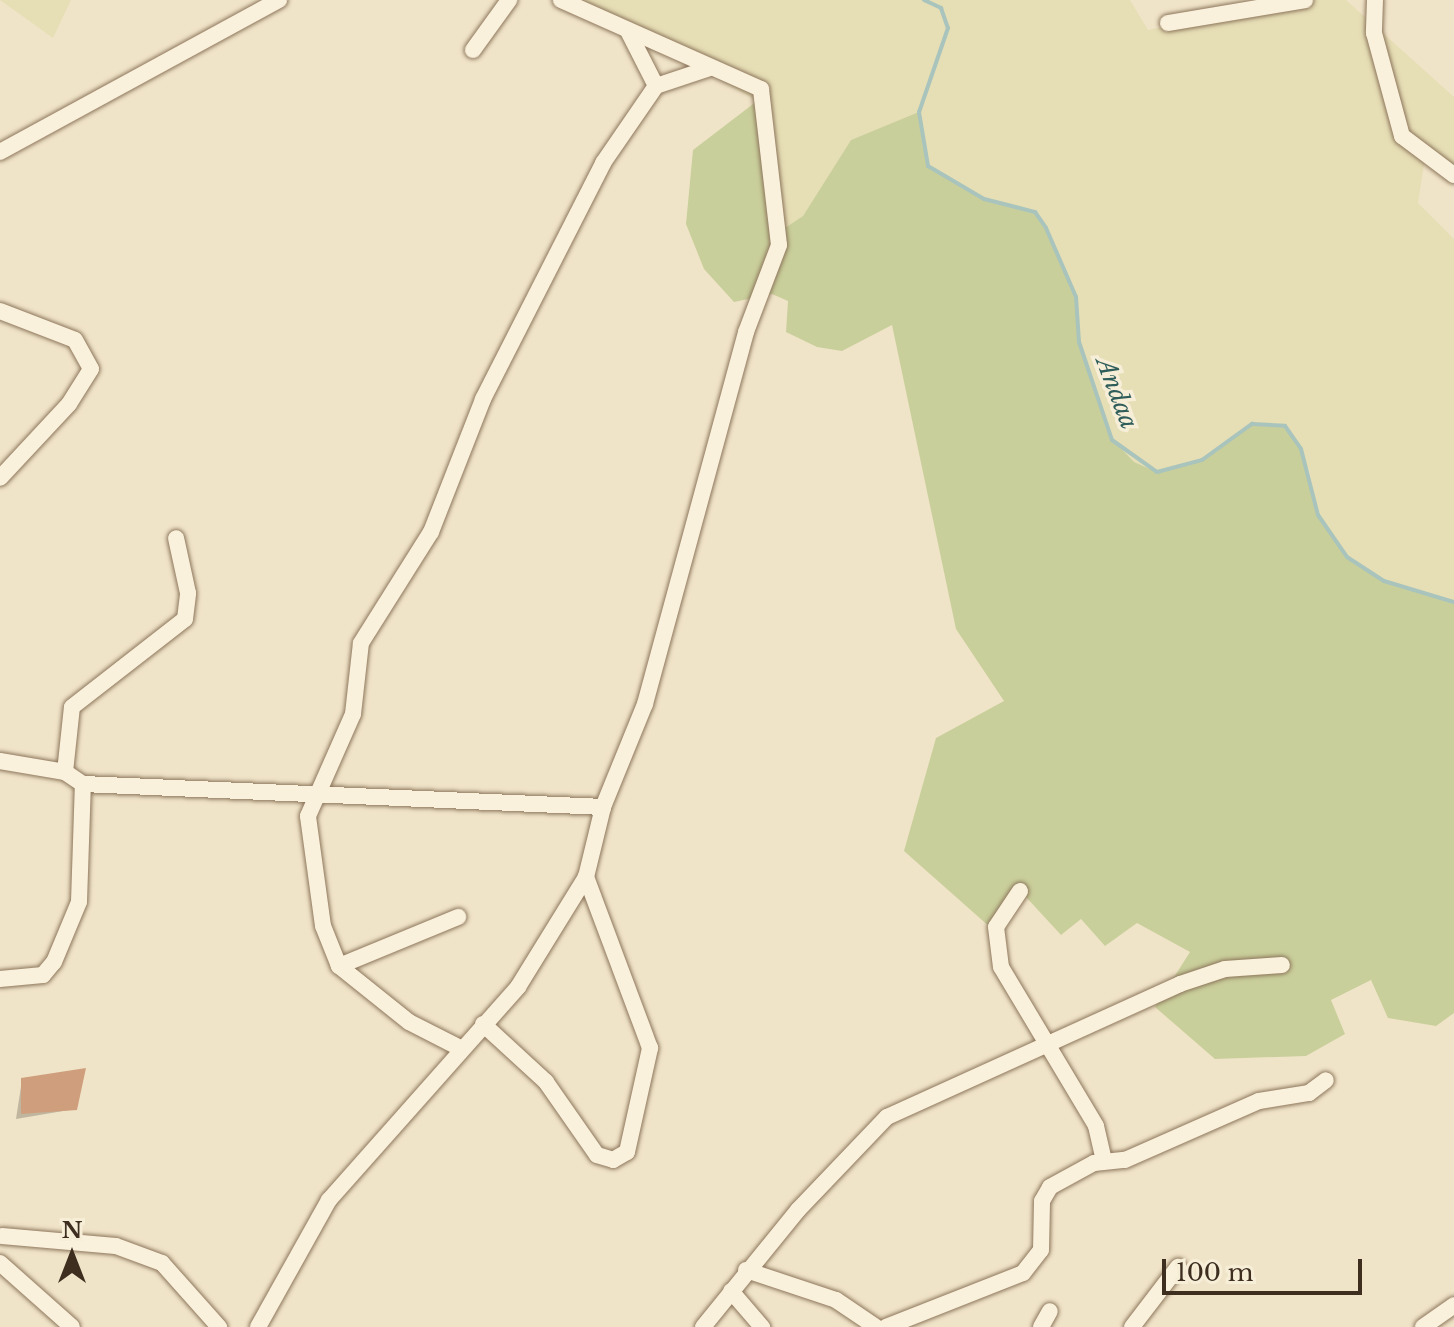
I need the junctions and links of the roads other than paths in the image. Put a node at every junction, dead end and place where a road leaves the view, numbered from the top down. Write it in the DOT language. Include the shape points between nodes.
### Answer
graph roads {
  1 [pos="279,0"];
  2 [pos="509,0"];
  3 [pos="561,0"];
  4 [pos="1305,0"];
  5 [pos="1375,0"];
  6 [pos="1168,23"];
  7 [pos="629,33"];
  8 [pos="473,50"];
  9 [pos="710,68"];
  10 [pos="656,86"];
  11 [pos="0,152"];
  12 [pos="1454,175"];
  13 [pos="0,311"];
  14 [pos="0,478"];
  15 [pos="176,538"];
  16 [pos="0,761"];
  17 [pos="65,772"];
  18 [pos="83,784"];
  19 [pos="316,795"];
  20 [pos="603,807"];
  21 [pos="586,877"];
  22 [pos="1020,891"];
  23 [pos="458,917"];
  24 [pos="1282,965"];
  25 [pos="339,966"];
  26 [pos="0,979"];
  27 [pos="483,1024"];
  28 [pos="1045,1041"];
  29 [pos="460,1048"];
  30 [pos="1326,1080"];
  31 [pos="1104,1161"];
  32 [pos="1,1233"];
  33 [pos="0,1263"];
  34 [pos="1178,1267"];
  35 [pos="746,1270"];
  36 [pos="17,1272"];
  37 [pos="731,1291"];
  38 [pos="1454,1305"];
  39 [pos="1050,1311"];
  40 [pos="72,1327"];
  41 [pos="219,1327"];
  42 [pos="258,1327"];
  43 [pos="703,1327"];
  44 [pos="762,1327"];
  45 [pos="876,1327"];
  46 [pos="886,1327"];
  47 [pos="1041,1327"];
  48 [pos="1132,1327"];
  49 [pos="1423,1327"];
  1 -- 11 [label="street"];
  2 -- 8 [label="street"];
  3 -- 7 [label="street"];
  4 -- 6 [label="street"];
  5 -- 12 [label="street" via="1374,33 1402,136"];
  7 -- 9 [label="street"];
  7 -- 10 [label="street"];
  9 -- 10 [label="street"];
  9 -- 20 [label="street" via="764,93 782,231 746,332 645,704"];
  10 -- 19 [label="street" via="603,163 483,399 431,532 367,630 353,714"];
  13 -- 14 [label="street" via="75,340 91,369 69,404"];
  15 -- 17 [label="street" via="188,593 185,619 72,707"];
  16 -- 17 [label="street"];
  17 -- 18 [label="street"];
  18 -- 19 [label="street"];
  18 -- 26 [label="street" via="79,902 54,962 43,975"];
  19 -- 20 [label="street"];
  19 -- 25 [label="street" via="308,825 323,926"];
  20 -- 21 [label="street"];
  21 -- 27 [label="street" via="518,987"];
  21 -- 27 [label="street" via="650,1048 627,1152 613,1160 597,1155 546,1082"];
  22 -- 28 [label="street" via="1002,914 996,945"];
  23 -- 25 [label="street"];
  24 -- 28 [label="street" via="1225,969"];
  25 -- 29 [label="street" via="409,1022"];
  27 -- 29 [label="street"];
  28 -- 31 [label="street" via="1103,1139"];
  28 -- 35 [label="street" via="887,1117"];
  29 -- 42 [label="street" via="329,1200"];
  30 -- 31 [label="street" via="1309,1093 1259,1101 1125,1160"];
  31 -- 46 [label="street" via="1046,1192 1041,1250 1023,1273"];
  32 -- 36 [label="street"];
  32 -- 41 [label="street" via="116,1246 162,1263"];
  33 -- 36 [label="street"];
  34 -- 48 [label="street"];
  35 -- 37 [label="street"];
  35 -- 45 [label="street" via="836,1300"];
  36 -- 40 [label="street"];
  37 -- 43 [label="street"];
  37 -- 44 [label="street"];
  38 -- 49 [label="street"];
  39 -- 47 [label="street"];
}
